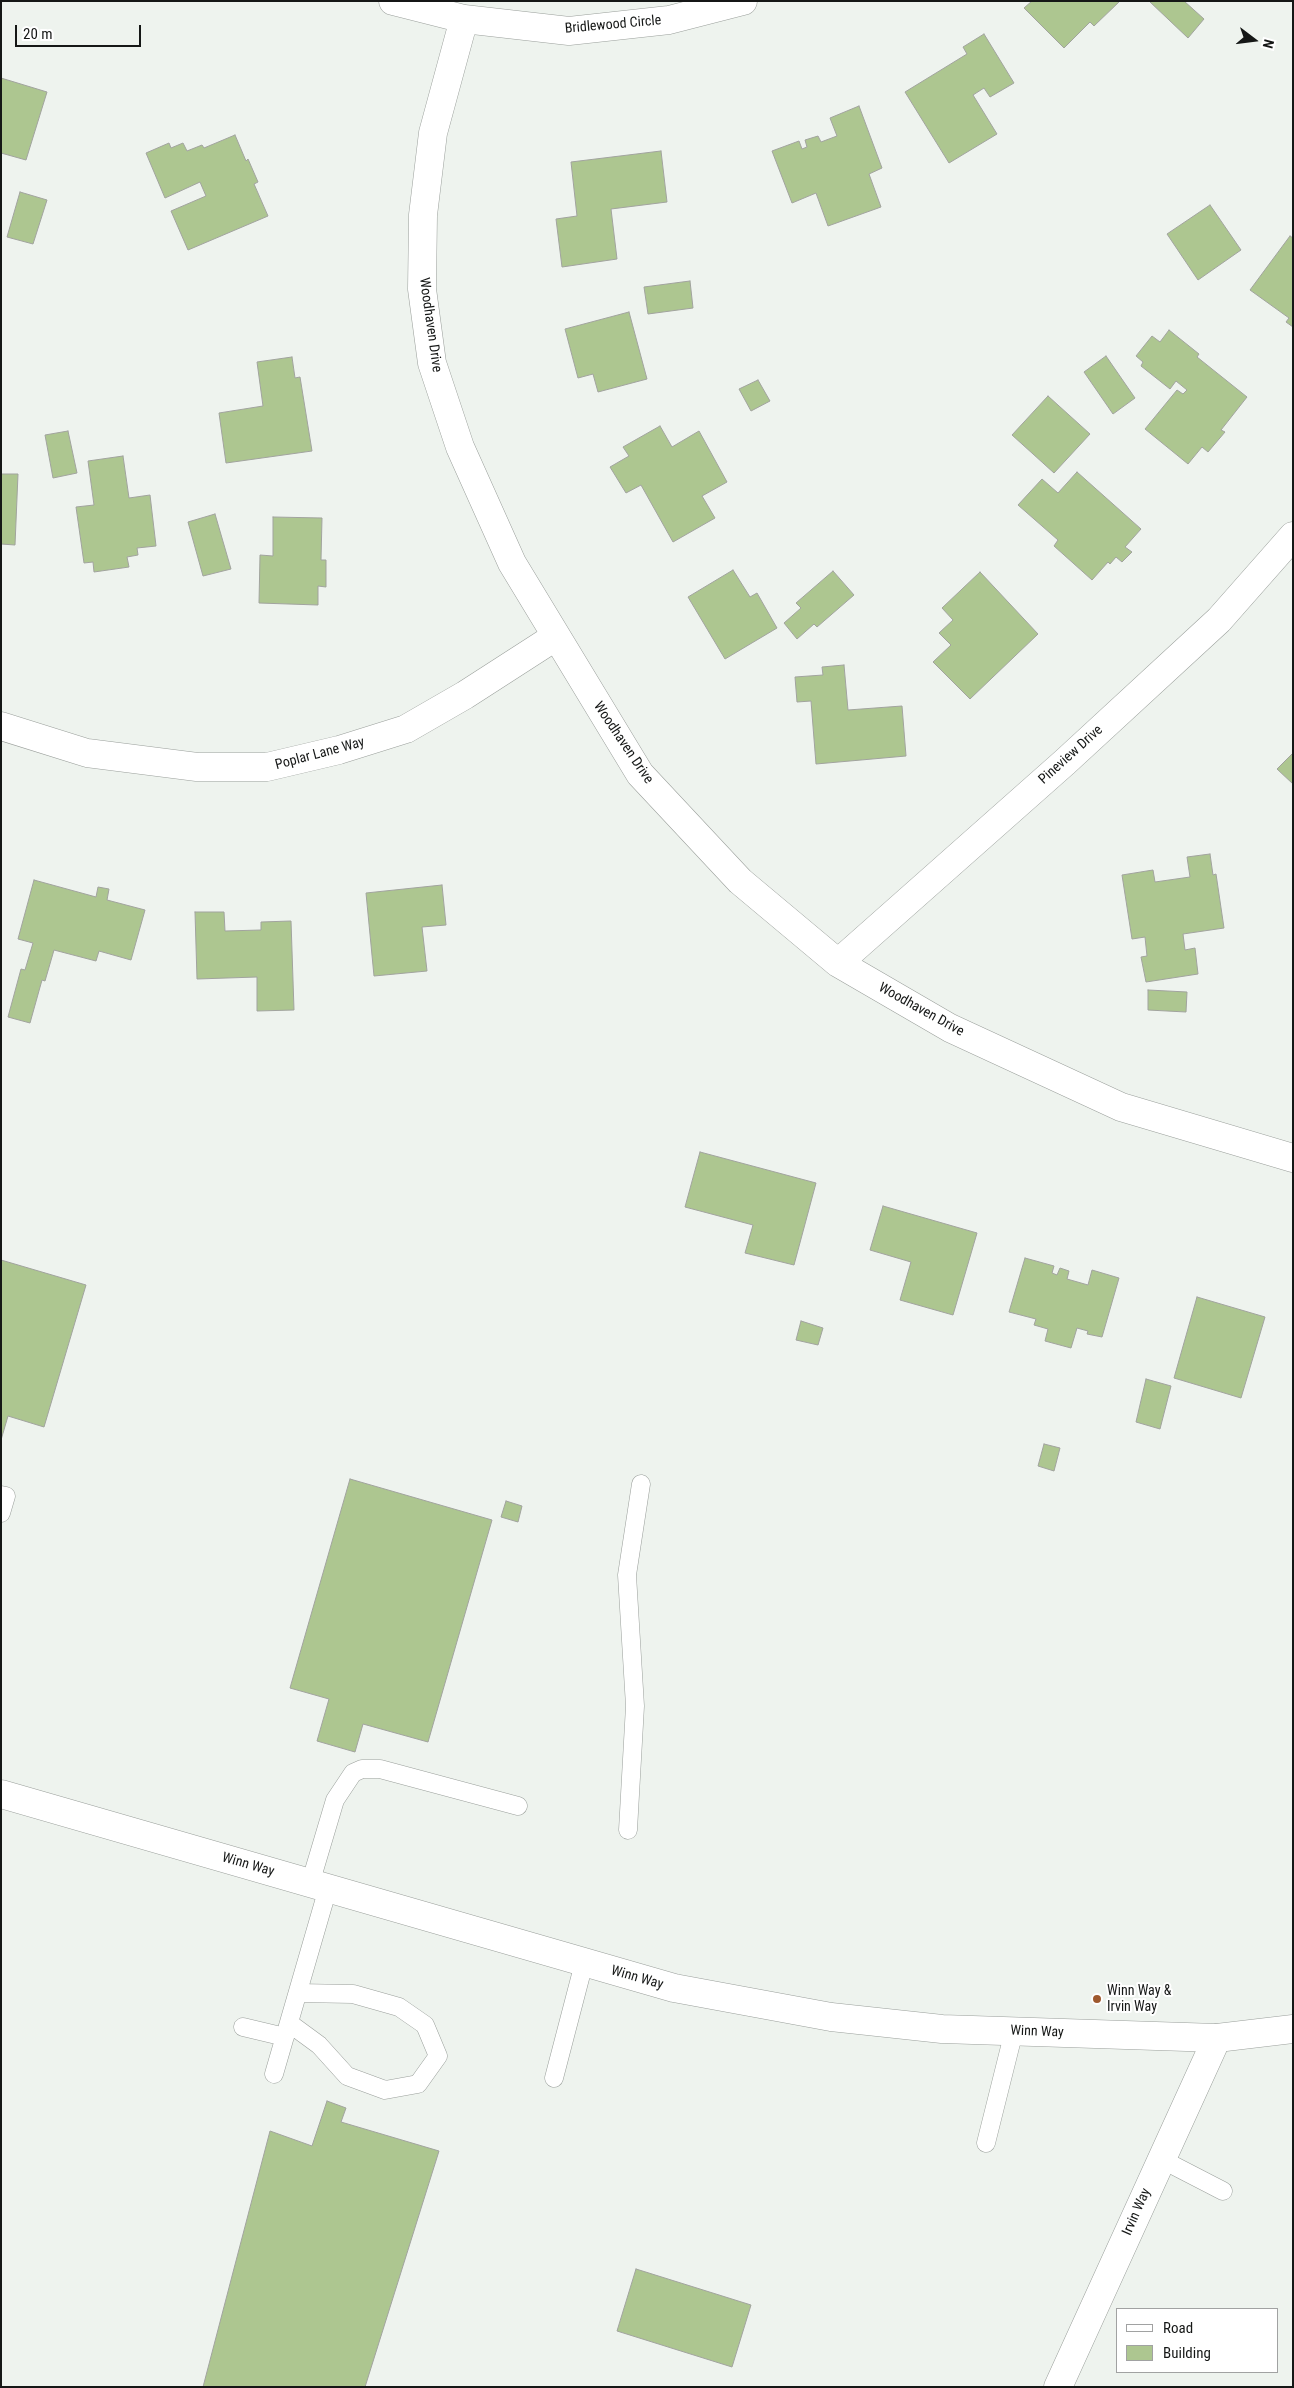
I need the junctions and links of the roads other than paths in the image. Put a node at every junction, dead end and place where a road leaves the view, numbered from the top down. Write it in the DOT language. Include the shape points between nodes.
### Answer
graph roads {
  1 [pos="393,1"];
  2 [pos="743,1"];
  3 [pos="464,18"];
  4 [pos="1293,536"];
  5 [pos="555,637"];
  6 [pos="1,726"];
  7 [pos="838,963"];
  8 [pos="1293,1158"];
  9 [pos="641,1484"];
  10 [pos="1,1495"];
  11 [pos="1,1513"];
  12 [pos="1,1794"];
  13 [pos="518,1806"];
  14 [pos="628,1830"];
  15 [pos="319,1886"];
  16 [pos="584,1962"];
  17 [pos="298,1993"];
  18 [pos="243,2027"];
  19 [pos="1293,2029"];
  20 [pos="287,2030"];
  21 [pos="1014,2031"];
  22 [pos="1217,2038"];
  23 [pos="274,2074"];
  24 [pos="554,2078"];
  25 [pos="986,2143"];
  26 [pos="1161,2160"];
  27 [pos="1223,2191"];
  28 [pos="1058,2387"];
  1 -- 3 [label="street, Bridlewood Circle"];
  2 -- 3 [label="street, Bridlewood Circle" via="669,20 569,31"];
  3 -- 5 [label="street, Woodhaven Drive" via="433,133 423,215 422,289 432,363 460,447 480,492 512,563"];
  4 -- 7 [label="street, Pineview Drive" via="1219,620"];
  5 -- 6 [label="street, Poplar Lane Way" via="465,696 406,729 339,750 267,767 197,766 86,753"];
  5 -- 7 [label="street, Woodhaven Drive" via="640,774 740,880"];
  7 -- 8 [label="street, Woodhaven Drive" via="950,1028 1121,1107"];
  9 -- 14 [label="lane" via="627,1575 635,1706"];
  10 -- 11 [label="lane" via="6,1496"];
  12 -- 15 [label="street, Winn Way"];
  13 -- 15 [label="lane" via="380,1769 362,1769 353,1773 335,1800"];
  15 -- 16 [label="street, Winn Way"];
  15 -- 17 [label="lane"];
  16 -- 21 [label="street, Winn Way" via="674,1988 831,2017 942,2029"];
  16 -- 24 [label="lane"];
  17 -- 20 [label="lane"];
  17 -- 20 [label="lane" via="353,1994 399,2007 425,2025 438,2056 418,2084 385,2090 347,2076 319,2045"];
  18 -- 20 [label="lane"];
  19 -- 22 [label="street, Winn Way"];
  20 -- 23 [label="lane"];
  21 -- 22 [label="street, Winn Way"];
  21 -- 25 [label="lane"];
  22 -- 26 [label="street, Irvin Way"];
  26 -- 27 [label="lane"];
  26 -- 28 [label="street, Irvin Way"];
}
